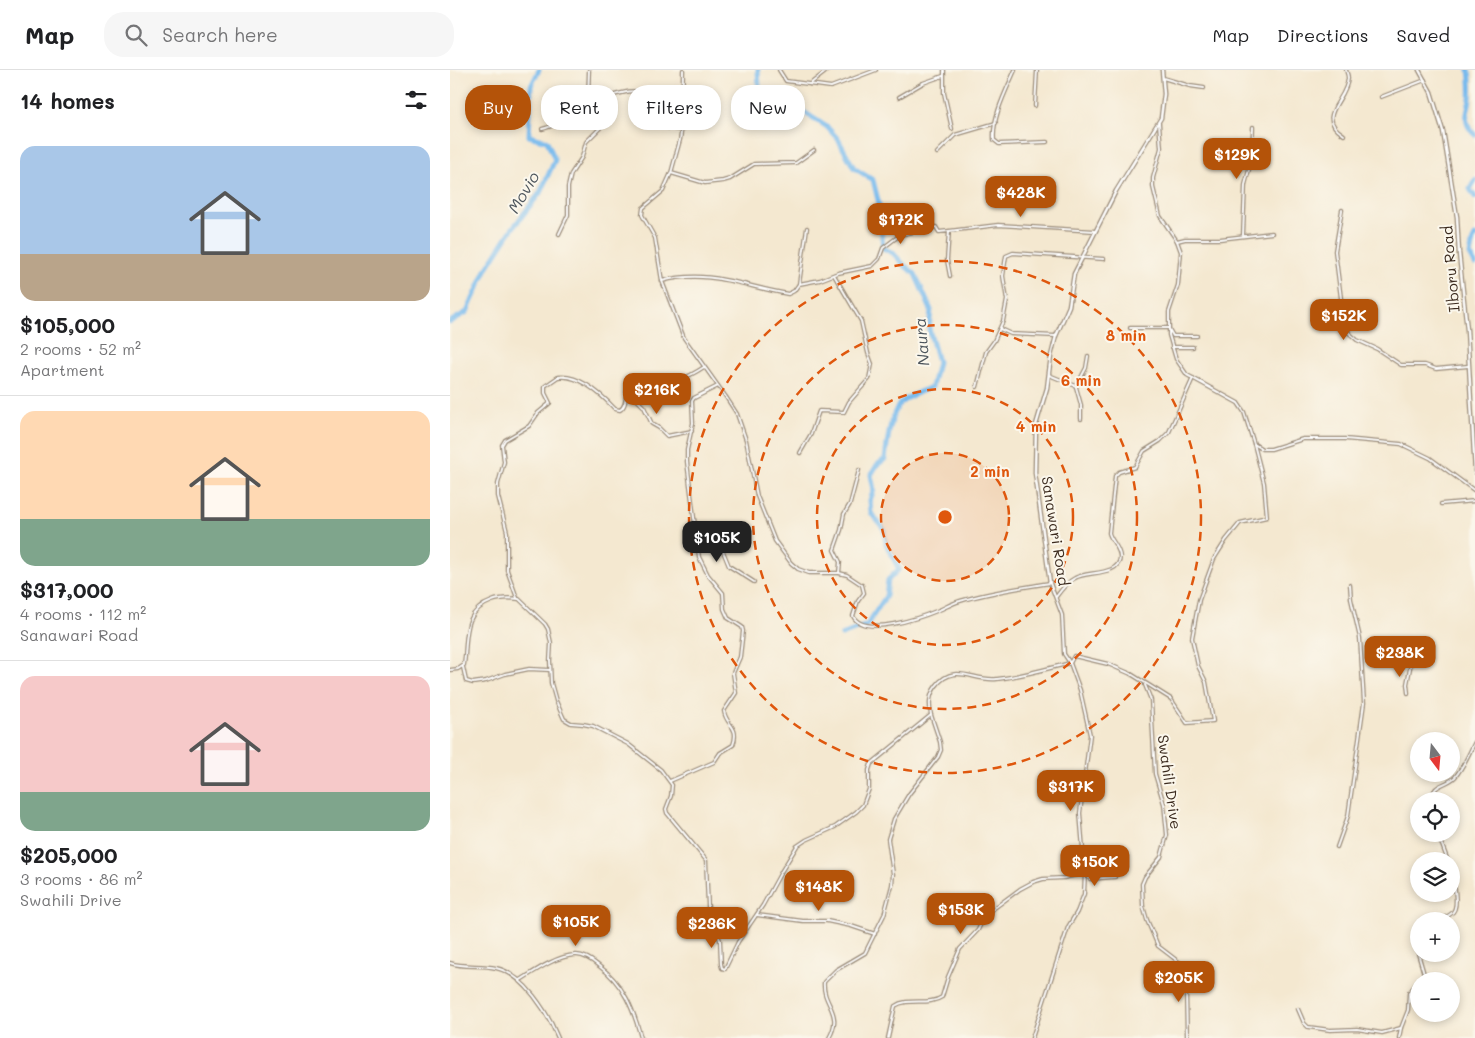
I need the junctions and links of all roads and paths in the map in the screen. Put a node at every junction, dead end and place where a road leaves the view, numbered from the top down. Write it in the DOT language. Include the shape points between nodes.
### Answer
graph roads {
  1 [pos="589,70"];
  2 [pos="683,70"];
  3 [pos="779,70"];
  4 [pos="828,70"];
  5 [pos="876,70"];
  6 [pos="944,70"];
  7 [pos="1015,70"];
  8 [pos="1037,70"];
  9 [pos="1162,70"];
  10 [pos="1346,70"];
  11 [pos="1419,70"];
  12 [pos="943,76"];
  13 [pos="1163,78"];
  14 [pos="1425,80"];
  15 [pos="810,84"];
  16 [pos="588,85"];
  17 [pos="682,85"];
  18 [pos="1204,88"];
  19 [pos="899,97"];
  20 [pos="1381,97"];
  21 [pos="1034,106"];
  22 [pos="996,123"];
  23 [pos="1159,123"];
  24 [pos="1253,127"];
  25 [pos="952,129"];
  26 [pos="598,130"];
  27 [pos="681,130"];
  28 [pos="1344,135"];
  29 [pos="1047,142"];
  30 [pos="814,150"];
  31 [pos="937,153"];
  32 [pos="671,173"];
  33 [pos="1342,210"];
  34 [pos="807,228"];
  35 [pos="948,231"];
  36 [pos="1095,231"];
  37 [pos="1272,233"];
  38 [pos="559,234"];
  39 [pos="1243,236"];
  40 [pos="1177,241"];
  41 [pos="1082,257"];
  42 [pos="1104,259"];
  43 [pos="834,275"];
  44 [pos="950,276"];
  45 [pos="662,281"];
  46 [pos="798,284"];
  47 [pos="1130,328"];
  48 [pos="1169,328"];
  49 [pos="1000,329"];
  50 [pos="1056,336"];
  51 [pos="1197,336"];
  52 [pos="1172,347"];
  53 [pos="1193,347"];
  54 [pos="1088,356"];
  55 [pos="704,366"];
  56 [pos="1469,366"];
  57 [pos="1049,375"];
  58 [pos="1192,378"];
  59 [pos="718,386"];
  60 [pos="1076,386"];
  61 [pos="977,387"];
  62 [pos="628,391"];
  63 [pos="1081,419"];
  64 [pos="692,431"];
  65 [pos="1254,444"];
  66 [pos="800,453"];
  67 [pos="1474,457"];
  68 [pos="859,470"];
  69 [pos="1475,472"];
  70 [pos="1475,491"];
  71 [pos="1475,501"];
  72 [pos="1441,504"];
  73 [pos="695,524"];
  74 [pos="839,573"];
  75 [pos="754,582"];
  76 [pos="1050,583"];
  77 [pos="1350,585"];
  78 [pos="1056,597"];
  79 [pos="518,599"];
  80 [pos="1070,663"];
  81 [pos="1411,663"];
  82 [pos="462,666"];
  83 [pos="450,670"];
  84 [pos="550,670"];
  85 [pos="1144,683"];
  86 [pos="1408,693"];
  87 [pos="930,715"];
  88 [pos="1475,742"];
  89 [pos="670,782"];
  90 [pos="1433,792"];
  91 [pos="1337,847"];
  92 [pos="1085,873"];
  93 [pos="1116,877"];
  94 [pos="756,915"];
  95 [pos="875,934"];
  96 [pos="1420,962"];
  97 [pos="450,964"];
  98 [pos="519,981"];
  99 [pos="1298,1009"];
  100 [pos="1401,1028"];
  101 [pos="558,1038"];
  102 [pos="641,1038"];
  103 [pos="829,1038"];
  104 [pos="888,1038"];
  105 [pos="1032,1038"];
  106 [pos="1187,1038"];
  107 [pos="1399,1038"];
  1 -- 16 [label="street"];
  2 -- 17 [label="street"];
  3 -- 15 [label="street" via="786,81"];
  4 -- 15 [label="street"];
  5 -- 15 [label="street" via="837,86"];
  6 -- 12 [label="street"];
  7 -- 22 [label="street"];
  8 -- 21 [label="street"];
  9 -- 13 [label="street, Sanawari Road"];
  10 -- 28 [label="street" via="1348,78 1332,112 1334,128"];
  11 -- 14 [label="street, Ilboru Road"];
  12 -- 19 [label="street"];
  12 -- 25 [label="street"];
  13 -- 18 [label="street"];
  13 -- 23 [label="street, Sanawari Road" via="1164,104"];
  14 -- 20 [label="street"];
  14 -- 56 [label="street, Ilboru Road" via="1443,131 1455,204"];
  22 -- 29 [label="street" via="993,138 996,143"];
  22 -- 31 [label="street" via="955,135"];
  23 -- 36 [label="street, Sanawari Road"];
  23 -- 40 [label="street" via="1161,148 1153,187 1160,216"];
  24 -- 39 [label="street" via="1252,158 1245,186"];
  26 -- 38 [label="street" via="586,142 582,157 571,174 568,215"];
  27 -- 32 [label="street"];
  30 -- 32 [label="street" via="796,163 754,164 723,181 705,183"];
  32 -- 45 [label="street" via="663,191 642,211 655,238"];
  33 -- 56 [label="street" via="1336,251 1344,322 1349,333 1401,365 1425,365 1436,369"];
  34 -- 46 [label="street"];
  35 -- 36 [label="street" via="998,225"];
  35 -- 43 [label="street" via="939,232 934,227 900,235 883,248 879,260 872,266"];
  35 -- 44 [label="street"];
  36 -- 41 [label="street, Sanawari Road"];
  37 -- 39 [label="street"];
  39 -- 40 [label="street"];
  40 -- 48 [label="street" via="1181,268 1169,312"];
  41 -- 42 [label="street"];
  41 -- 49 [label="street" via="1006,256 1003,276 1007,300"];
  41 -- 50 [label="street, Sanawari Road" via="1074,274 1069,306"];
  43 -- 46 [label="street"];
  43 -- 66 [label="street" via="863,326 872,366 869,379 844,412 819,411"];
  45 -- 46 [label="street" via="713,277 788,294"];
  45 -- 55 [label="street" via="684,338"];
  47 -- 48 [label="street"];
  48 -- 51 [label="street" via="1173,336"];
  48 -- 52 [label="street"];
  49 -- 50 [label="street" via="1011,334"];
  49 -- 61 [label="street" via="986,352"];
  50 -- 57 [label="street, Sanawari Road"];
  52 -- 53 [label="street"];
  52 -- 58 [label="street" via="1176,358"];
  54 -- 60 [label="street" via="1086,368"];
  55 -- 59 [label="street"];
  55 -- 62 [label="street" via="670,383 634,380"];
  56 -- 67 [label="street, Ilboru Road"];
  57 -- 60 [label="street"];
  57 -- 76 [label="street, Sanawari Road" via="1036,424 1034,473"];
  58 -- 65 [label="street" via="1238,403"];
  58 -- 78 [label="street" via="1171,429 1144,451 1135,467 1120,471 1115,476 1109,532 1120,555 1118,564 1109,570 1077,576"];
  59 -- 64 [label="street" via="693,400"];
  59 -- 74 [label="street" via="737,414 758,496 775,542 798,569 809,573"];
  60 -- 63 [label="street"];
  62 -- 64 [label="street" via="644,406 652,424 667,436"];
  62 -- 79 [label="street" via="620,410 579,381 558,377 547,383 544,389 550,403 529,426 503,442 504,466 498,496 508,532 506,570"];
  64 -- 73 [label="street" via="686,462"];
  65 -- 70 [label="street" via="1262,449 1271,449 1303,439 1345,439 1401,444 1430,458"];
  65 -- 85 [label="street" via="1264,483 1267,517 1240,523 1214,559 1199,600 1192,638 1198,666 1206,682 1213,722 1188,723 1171,699"];
  67 -- 69 [label="street, Ilboru Road"];
  68 -- 74 [label="street" via="834,550 840,562"];
  71 -- 72 [label="street"];
  73 -- 75 [label="street" via="718,539 730,566"];
  73 -- 89 [label="street" via="703,566 722,591 728,618 743,631 740,657 733,673 736,693 724,711 735,736 733,745 720,753 714,762"];
  74 -- 76 [label="street" via="862,584 864,592 853,616 858,622 869,625 902,622 959,601"];
  76 -- 78 [label="street, Sanawari Road"];
  77 -- 91 [label="street" via="1360,638 1364,704 1348,816"];
  78 -- 80 [label="street, Sanawari Road" via="1062,615 1064,654"];
  79 -- 82 [label="street" via="496,600 474,611"];
  79 -- 84 [label="street" via="548,629"];
  80 -- 85 [label="street" via="1074,656 1108,664"];
  80 -- 87 [label="street" via="1019,677 990,680 952,674 941,680 930,697"];
  80 -- 92 [label="street, Sanawari Road" via="1090,734 1080,812"];
  81 -- 86 [label="street"];
  82 -- 83 [label="street"];
  82 -- 84 [label="street" via="466,681 473,683 529,669"];
  84 -- 89 [label="street" via="553,691 564,719 593,726 628,744 661,770"];
  85 -- 106 [label="street, Swahili Drive" via="1151,700 1156,774 1164,804 1167,835 1161,858 1142,884 1143,906 1158,946 1192,972 1187,987"];
  87 -- 94 [label="street" via="871,764 869,789 863,805 856,812 830,830 797,846"];
  87 -- 95 [label="street" via="941,750 894,819 888,839 891,890"];
  88 -- 90 [label="street" via="1456,775"];
  89 -- 94 [label="street" via="672,791 667,813 706,860 708,907 720,940 723,969"];
  92 -- 93 [label="street" via="1090,879"];
  92 -- 104 [label="street" via="1033,882 985,915 974,935 960,949 942,997 898,1004"];
  92 -- 105 [label="street, Sanawari Road" via="1084,894 1068,926"];
  94 -- 95 [label="street" via="826,921"];
  95 -- 103 [label="street" via="864,954 836,970 824,982 834,1015"];
  96 -- 100 [label="street" via="1424,974 1410,991"];
  97 -- 98 [label="street" via="497,968"];
  98 -- 101 [label="street" via="534,996"];
  98 -- 102 [label="street" via="560,958 574,955 588,958 607,971 623,990"];
  99 -- 100 [label="street" via="1309,1027 1382,1033"];
  100 -- 107 [label="street"];
}
